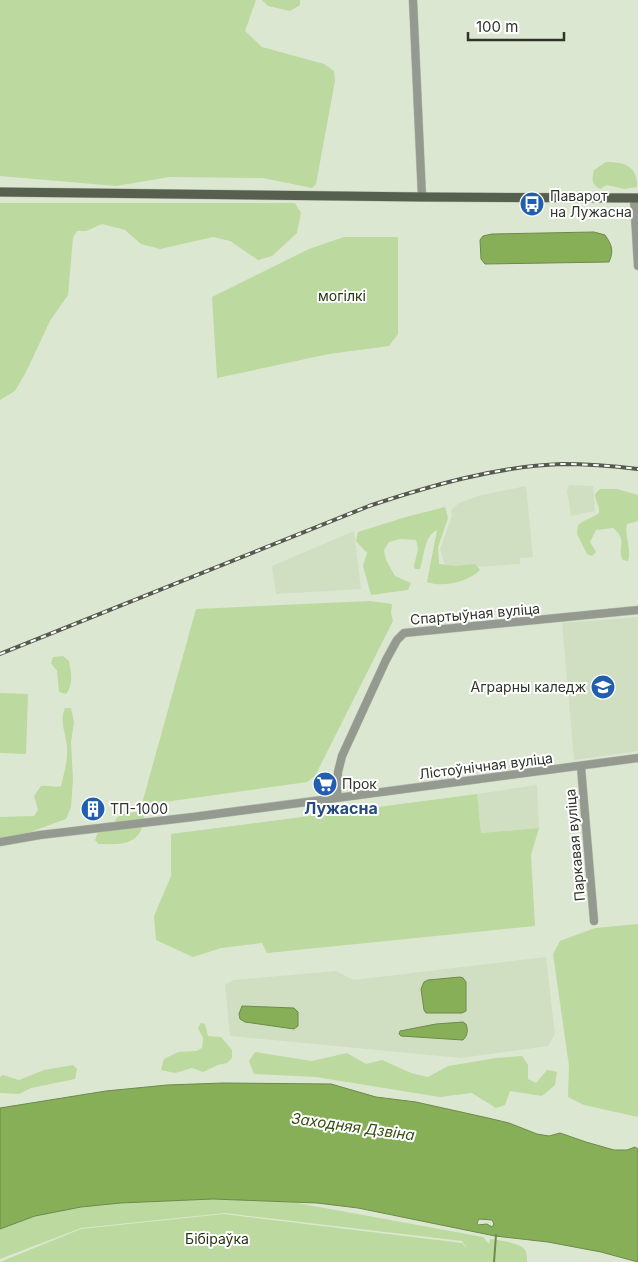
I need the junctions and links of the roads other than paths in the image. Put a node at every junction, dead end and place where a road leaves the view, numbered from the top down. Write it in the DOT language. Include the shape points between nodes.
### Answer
graph roads {
  1 [pos="414,0"];
  2 [pos="0,192"];
  3 [pos="422,197"];
  4 [pos="636,198"];
  5 [pos="638,266"];
  6 [pos="638,610"];
  7 [pos="638,758"];
  8 [pos="581,767"];
  9 [pos="337,797"];
  10 [pos="0,842"];
  11 [pos="594,921"];
  1 -- 3 [label="street"];
  2 -- 3 [label="main road"];
  3 -- 4 [label="main road"];
  4 -- 5 [label="street"];
  6 -- 9 [label="street, Спартыўная вуліца" via="404,633 386,660 342,756"];
  7 -- 8 [label="street, Лістоўнічная вуліца"];
  8 -- 9 [label="street, Лістоўнічная вуліца"];
  8 -- 11 [label="street, Паркавая вуліца"];
  9 -- 10 [label="street, Лістоўнічная вуліца"];
}
